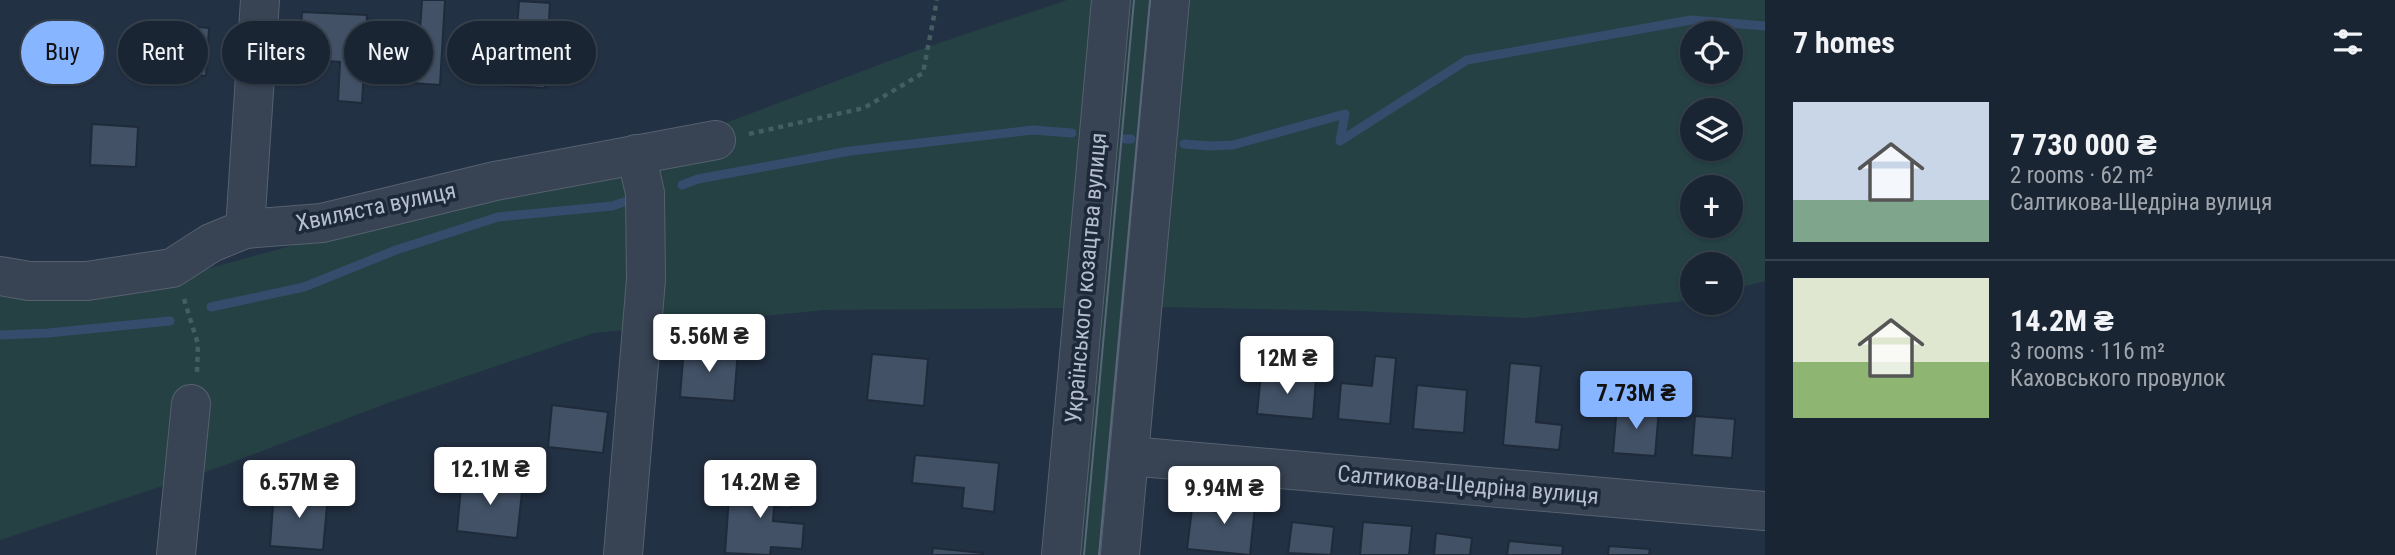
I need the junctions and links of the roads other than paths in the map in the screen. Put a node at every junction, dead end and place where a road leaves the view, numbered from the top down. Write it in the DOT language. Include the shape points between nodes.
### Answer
graph roads {
  1 [pos="260,0"];
  2 [pos="1111,0"];
  3 [pos="1170,0"];
  4 [pos="716,140"];
  5 [pos="636,154"];
  6 [pos="245,229"];
  7 [pos="0,276"];
  8 [pos="191,404"];
  9 [pos="1129,456"];
  10 [pos="1765,511"];
  11 [pos="176,555"];
  12 [pos="623,555"];
  13 [pos="1060,555"];
  14 [pos="1120,555"];
  1 -- 6 [label="street"];
  2 -- 13 [label="street, Українського козацтва вулиця"];
  3 -- 9 [label="street"];
  4 -- 5 [label="street, Хвиляста вулиця"];
  5 -- 6 [label="street, Хвиляста вулиця" via="495,181 322,223"];
  5 -- 12 [label="street" via="645,194 646,279"];
  6 -- 7 [label="street, Хвиляста вулиця" via="211,243 172,268 87,281"];
  8 -- 11 [label="street"];
  9 -- 10 [label="street, Салтикова-Щедріна вулиця"];
  9 -- 14 [label="street"];
}
